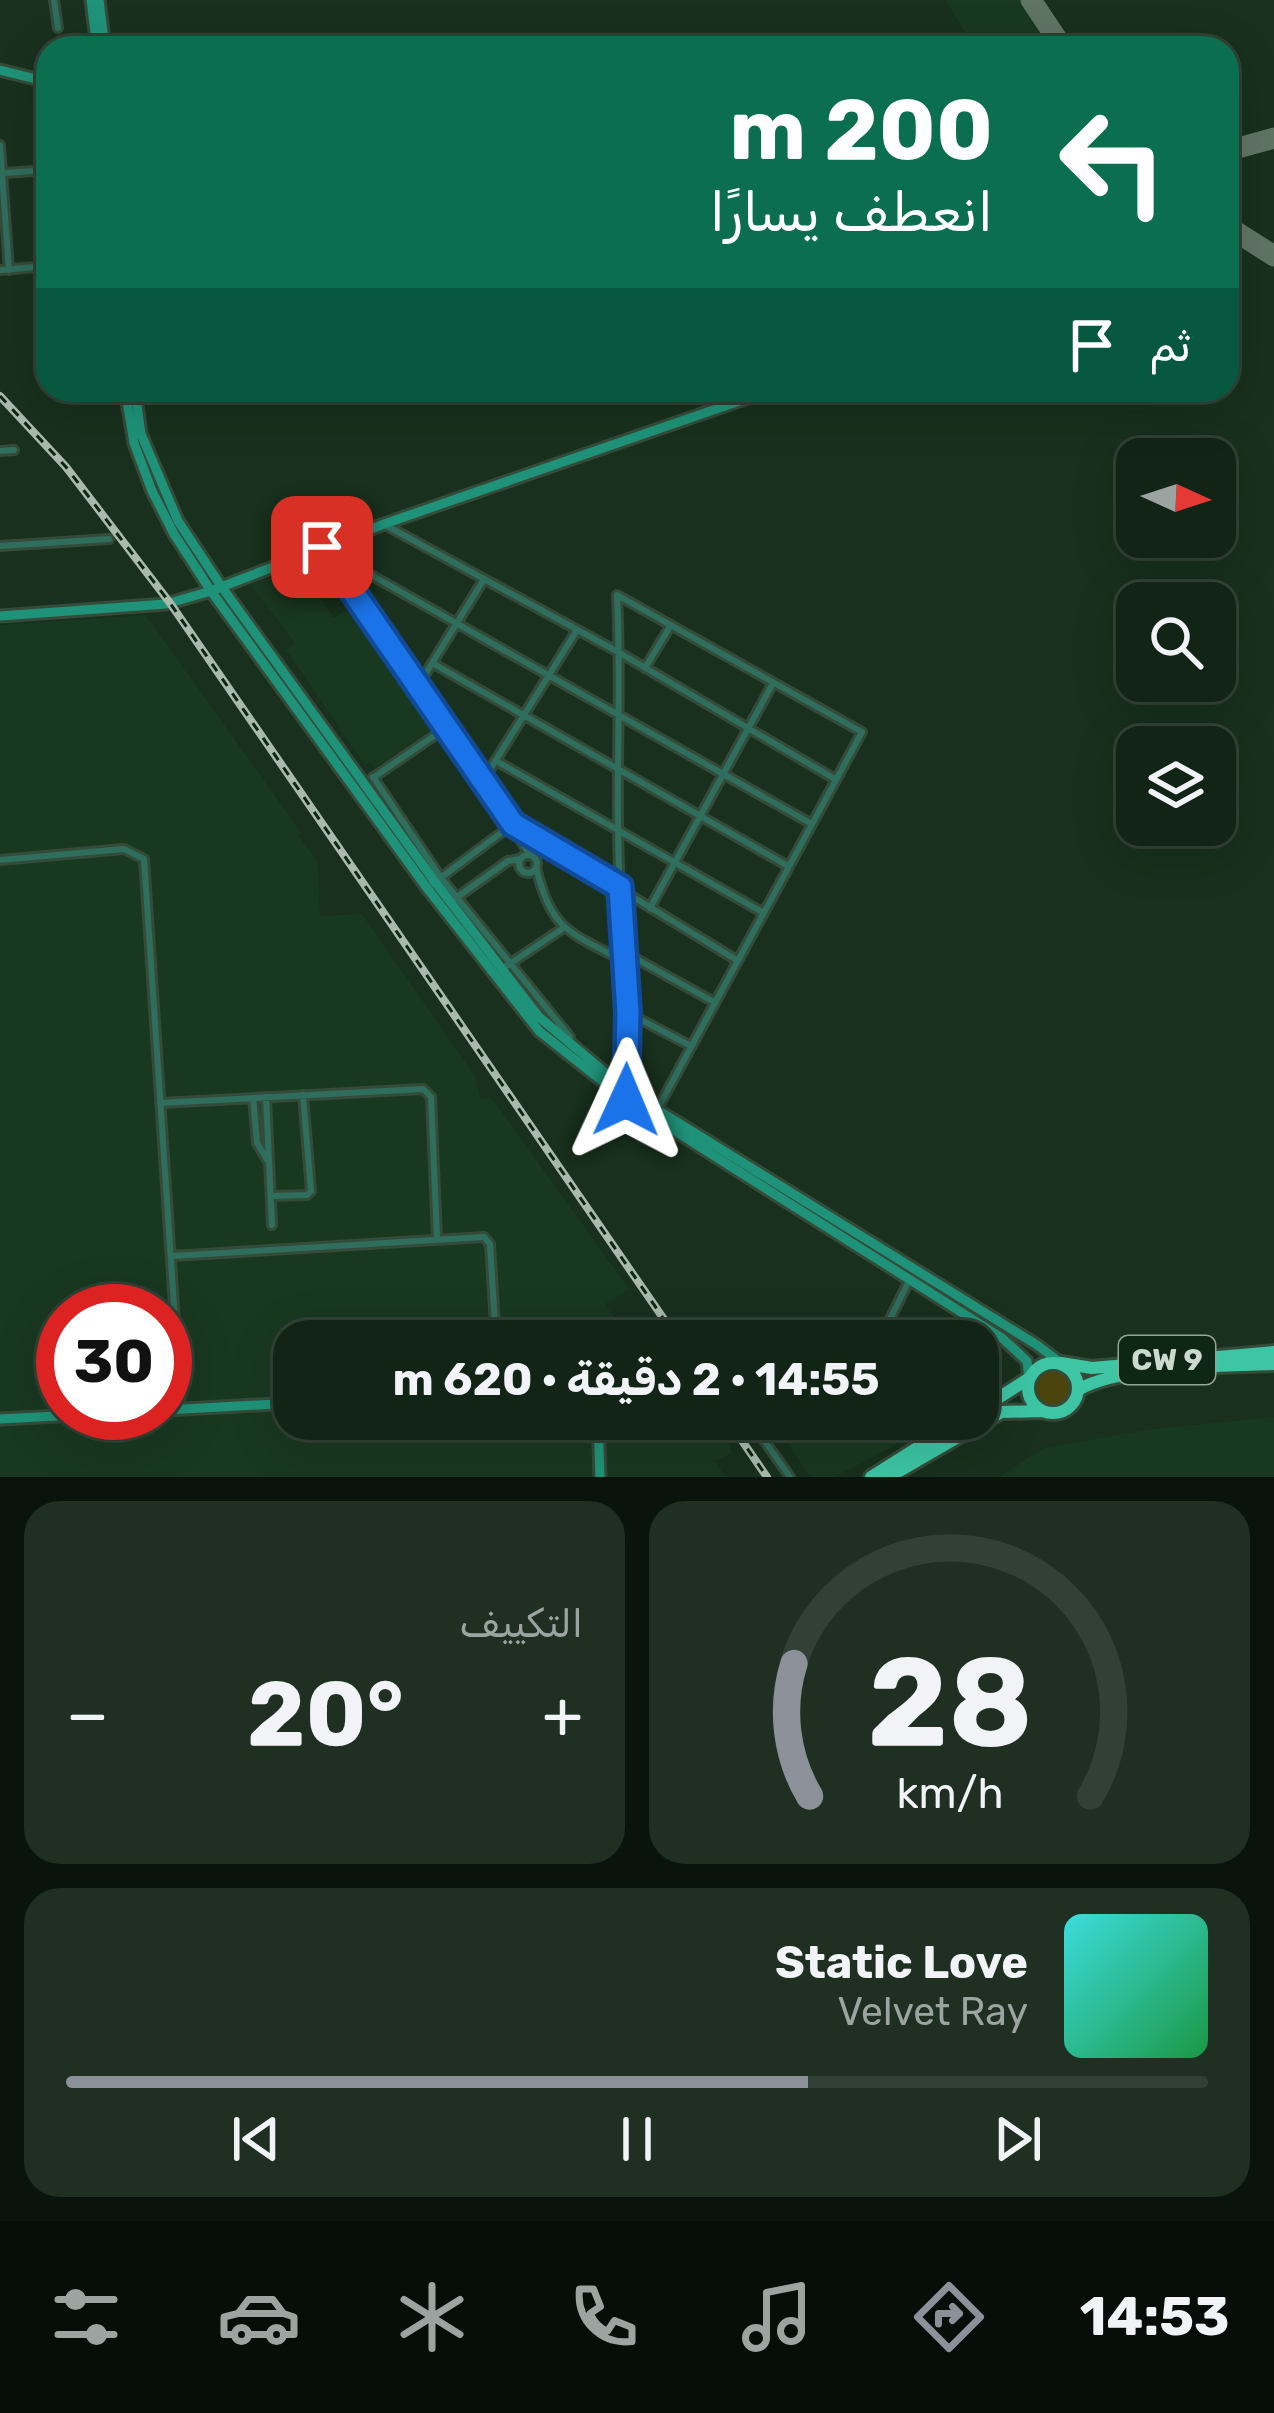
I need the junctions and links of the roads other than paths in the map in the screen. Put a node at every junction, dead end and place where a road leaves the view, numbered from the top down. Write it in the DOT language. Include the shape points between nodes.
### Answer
graph roads {
  1 [pos="54,0"];
  2 [pos="95,0"];
  3 [pos="58,28"];
  4 [pos="100,36"];
  5 [pos="0,70"];
  6 [pos="36,79"];
  7 [pos="0,145"];
  8 [pos="36,171"];
  9 [pos="1,174"];
  10 [pos="36,267"];
  11 [pos="5,270"];
  12 [pos="126,402"];
  13 [pos="137,402"];
  14 [pos="736,402"];
  15 [pos="14,450"];
  16 [pos="0,451"];
  17 [pos="384,524"];
  18 [pos="109,539"];
  19 [pos="0,546"];
  20 [pos="322,547"];
  21 [pos="484,579"];
  22 [pos="216,589"];
  23 [pos="0,616"];
  24 [pos="459,621"];
  25 [pos="670,625"];
  26 [pos="577,630"];
  27 [pos="620,653"];
  28 [pos="434,664"];
  29 [pos="645,668"];
  30 [pos="551,674"];
  31 [pos="773,683"];
  32 [pos="418,686"];
  33 [pos="619,714"];
  34 [pos="525,718"];
  35 [pos="447,727"];
  36 [pos="747,731"];
  37 [pos="498,762"];
  38 [pos="618,772"];
  39 [pos="724,774"];
  40 [pos="484,779"];
  41 [pos="836,779"];
  42 [pos="369,780"];
  43 [pos="701,817"];
  44 [pos="513,824"];
  45 [pos="811,824"];
  46 [pos="618,828"];
  47 [pos="530,855"];
  48 [pos="0,860"];
  49 [pos="520,860"];
  50 [pos="677,862"];
  51 [pos="788,866"];
  52 [pos="536,867"];
  53 [pos="435,883"];
  54 [pos="620,887"];
  55 [pos="456,898"];
  56 [pos="650,908"];
  57 [pos="762,912"];
  58 [pos="562,929"];
  59 [pos="622,956"];
  60 [pos="736,960"];
  61 [pos="505,968"];
  62 [pos="714,1002"];
  63 [pos="628,1013"];
  64 [pos="691,1046"];
  65 [pos="627,1077"];
  66 [pos="303,1095"];
  67 [pos="627,1095"];
  68 [pos="266,1097"];
  69 [pos="253,1098"];
  70 [pos="160,1103"];
  71 [pos="655,1113"];
  72 [pos="270,1164"];
  73 [pos="272,1196"];
  74 [pos="272,1225"];
  75 [pos="437,1238"];
  76 [pos="172,1256"];
  77 [pos="912,1274"];
  78 [pos="174,1284"];
  79 [pos="494,1320"];
  80 [pos="889,1320"];
  81 [pos="1274,1352"];
  82 [pos="1061,1364"];
  83 [pos="1274,1364"];
  84 [pos="1029,1378"];
  85 [pos="1078,1390"];
  86 [pos="999,1397"];
  87 [pos="273,1404"];
  88 [pos="192,1409"];
  89 [pos="1043,1411"];
  90 [pos="36,1417"];
  91 [pos="0,1419"];
  92 [pos="598,1440"];
  93 [pos="764,1440"];
  94 [pos="930,1440"];
  95 [pos="599,1477"];
  96 [pos="790,1477"];
  97 [pos="871,1477"];
  98 [pos="889,1477"];
  1 -- 3 [label="street"];
  2 -- 4 [label="main road"];
  5 -- 6 [label="main road"];
  7 -- 9 [label="street"];
  8 -- 9 [label="street"];
  9 -- 11 [label="street"];
  10 -- 11 [label="street"];
  12 -- 22 [label="main road" via="173,534"];
  13 -- 22 [label="main road" via="159,482"];
  14 -- 17 [label="main road"];
  15 -- 16 [label="street"];
  17 -- 20 [label="main road"];
  17 -- 21 [label="street"];
  18 -- 19 [label="street"];
  20 -- 22 [label="main road"];
  20 -- 24 [label="street"];
  20 -- 32 [label="street"];
  21 -- 24 [label="street"];
  21 -- 26 [label="street"];
  22 -- 23 [label="main road" via="166,604"];
  22 -- 42 [label="main road"];
  22 -- 53 [label="main road"];
  24 -- 28 [label="street"];
  24 -- 30 [label="street"];
  25 -- 27 [label="street" via="616,595"];
  25 -- 29 [label="street"];
  25 -- 31 [label="street"];
  26 -- 27 [label="street"];
  26 -- 30 [label="street"];
  27 -- 29 [label="street"];
  27 -- 33 [label="street"];
  28 -- 32 [label="street"];
  28 -- 34 [label="street"];
  29 -- 36 [label="street"];
  30 -- 33 [label="street"];
  30 -- 34 [label="street"];
  31 -- 36 [label="street"];
  31 -- 41 [label="street" via="861,728"];
  32 -- 35 [label="street"];
  33 -- 38 [label="street"];
  33 -- 39 [label="street"];
  34 -- 37 [label="street"];
  34 -- 38 [label="street"];
  35 -- 40 [label="street"];
  35 -- 42 [label="street"];
  36 -- 39 [label="street"];
  36 -- 41 [label="street"];
  37 -- 40 [label="street"];
  37 -- 46 [label="street"];
  38 -- 43 [label="street"];
  38 -- 46 [label="street"];
  39 -- 43 [label="street"];
  39 -- 45 [label="street"];
  40 -- 44 [label="street"];
  41 -- 45 [label="street"];
  42 -- 53 [label="main road"];
  43 -- 50 [label="street"];
  43 -- 51 [label="street"];
  44 -- 47 [label="street"];
  44 -- 53 [label="street"];
  44 -- 54 [label="street"];
  45 -- 51 [label="street"];
  46 -- 50 [label="street"];
  46 -- 54 [label="street"];
  47 -- 49 [label="street"];
  47 -- 52 [label="street"];
  48 -- 70 [label="street" via="124,848 144,859"];
  49 -- 52 [label="street" via="524,872"];
  49 -- 55 [label="street"];
  50 -- 56 [label="street"];
  50 -- 57 [label="street"];
  51 -- 57 [label="street"];
  52 -- 58 [label="street"];
  53 -- 55 [label="street"];
  53 -- 61 [label="main road"];
  53 -- 67 [label="main road" via="539,1030"];
  54 -- 56 [label="street"];
  54 -- 59 [label="street"];
  55 -- 61 [label="street"];
  56 -- 60 [label="street"];
  57 -- 60 [label="street"];
  58 -- 59 [label="street"];
  58 -- 61 [label="street"];
  59 -- 62 [label="street"];
  59 -- 63 [label="street"];
  60 -- 62 [label="street"];
  61 -- 65 [label="street" via="572,1040 608,1072"];
  61 -- 67 [label="main road" via="561,1040"];
  62 -- 64 [label="street"];
  63 -- 64 [label="street"];
  63 -- 65 [label="street"];
  64 -- 71 [label="street"];
  65 -- 67 [label="street"];
  66 -- 68 [label="street"];
  66 -- 73 [label="street" via="311,1191"];
  66 -- 75 [label="street" via="428,1091"];
  67 -- 71 [label="main road"];
  68 -- 69 [label="street"];
  68 -- 72 [label="street"];
  69 -- 70 [label="street"];
  69 -- 72 [label="street" via="257,1142"];
  70 -- 76 [label="street"];
  71 -- 77 [label="main road"];
  72 -- 73 [label="street"];
  73 -- 74 [label="street"];
  75 -- 76 [label="street"];
  75 -- 79 [label="street" via="488,1239"];
  76 -- 78 [label="street"];
  77 -- 80 [label="street"];
  77 -- 82 [label="main road"];
  77 -- 84 [label="main road" via="1019,1351"];
  81 -- 82 [label="highway, CW 9"];
  82 -- 84 [label="highway" via="1039,1366"];
  82 -- 85 [label="highway"];
  83 -- 85 [label="highway, CW 9" via="1142,1373"];
  84 -- 86 [label="highway"];
  84 -- 89 [label="highway" via="1031,1401"];
  85 -- 89 [label="highway" via="1063,1411"];
  87 -- 88 [label="main road"];
  89 -- 98 [label="highway" via="1001,1412"];
  90 -- 91 [label="main road"];
  92 -- 95 [label="main road"];
  93 -- 96 [label="street"];
  94 -- 97 [label="highway"];
}
